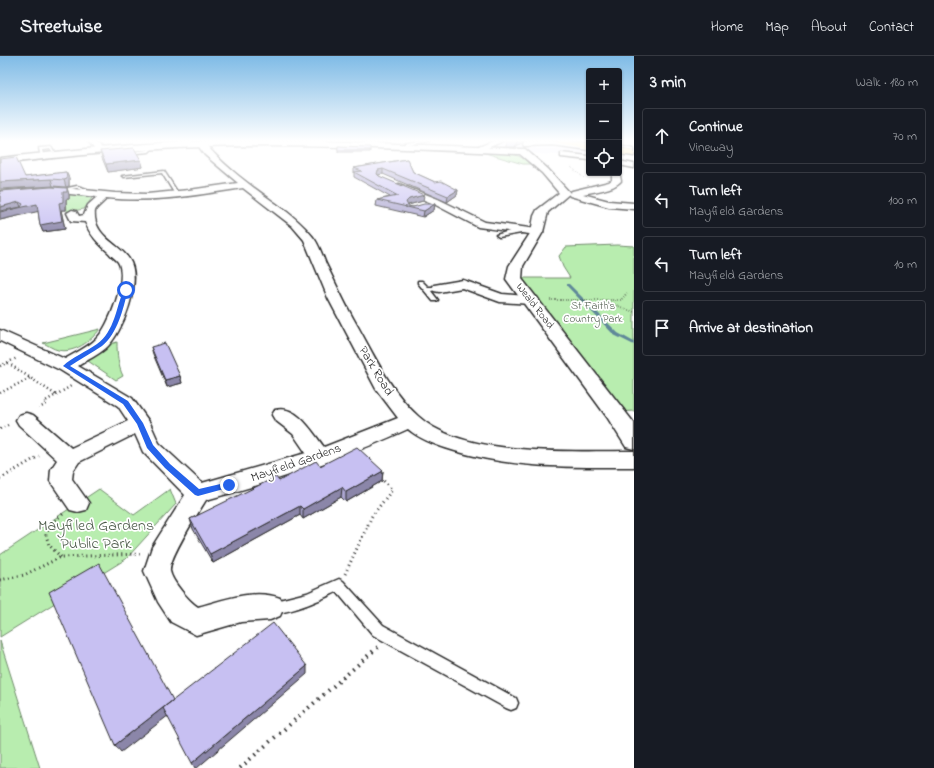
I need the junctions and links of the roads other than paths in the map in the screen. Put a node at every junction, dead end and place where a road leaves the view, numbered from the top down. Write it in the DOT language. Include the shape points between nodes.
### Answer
graph roads {
  1 [pos="141,174"];
  2 [pos="164,174"];
  3 [pos="233,174"];
  4 [pos="548,174"];
  5 [pos="124,176"];
  6 [pos="616,176"];
  7 [pos="388,181"];
  8 [pos="245,185"];
  9 [pos="0,194"];
  10 [pos="569,194"];
  11 [pos="178,195"];
  12 [pos="104,196"];
  13 [pos="417,206"];
  14 [pos="446,206"];
  15 [pos="634,206"];
  16 [pos="72,213"];
  17 [pos="90,218"];
  18 [pos="531,232"];
  19 [pos="499,235"];
  20 [pos="420,282"];
  21 [pos="434,292"];
  22 [pos="532,300"];
  23 [pos="0,335"];
  24 [pos="66,366"];
  25 [pos="282,415"];
  26 [pos="26,420"];
  27 [pos="410,420"];
  28 [pos="140,423"];
  29 [pos="634,441"];
  30 [pos="62,452"];
  31 [pos="319,456"];
  32 [pos="634,459"];
  33 [pos="198,493"];
  34 [pos="78,503"];
  35 [pos="270,608"];
  36 [pos="511,703"];
  1 -- 5 [label="lane"];
  2 -- 11 [label="lane"];
  3 -- 8 [label="street, Park Road"];
  4 -- 10 [label="street"];
  6 -- 10 [label="street" via="617,181"];
  7 -- 14 [label="street"];
  8 -- 11 [label="street"];
  8 -- 27 [label="street, Park Road" via="296,224 309,239 335,298 385,389"];
  9 -- 12 [label="street" via="60,190"];
  10 -- 15 [label="street" via="609,204"];
  10 -- 18 [label="street, Weald Road" via="543,210"];
  11 -- 12 [label="street"];
  12 -- 17 [label="street" via="92,207"];
  13 -- 14 [label="street"];
  14 -- 18 [label="street" via="482,225"];
  16 -- 17 [label="street" via="75,219"];
  17 -- 24 [label="street" via="97,236 124,261 126,290 116,324 101,344"];
  18 -- 19 [label="lane"];
  18 -- 22 [label="street, Weald Road" via="514,279"];
  20 -- 21 [label="lane"];
  21 -- 22 [label="street" via="464,284 500,298"];
  22 -- 29 [label="street, Weald Road"];
  23 -- 24 [label="street"];
  24 -- 28 [label="street" via="125,402"];
  25 -- 31 [label="street" via="300,429"];
  26 -- 30 [label="street"];
  27 -- 31 [label="street, Mayfield Gardens"];
  27 -- 32 [label="street, Park Road" via="423,431 449,442 487,452 542,459"];
  28 -- 30 [label="street"];
  28 -- 33 [label="street" via="150,446"];
  30 -- 34 [label="street" via="71,458 62,470 61,481"];
  31 -- 33 [label="street, Mayfield Gardens" via="276,472"];
  33 -- 35 [label="street" via="161,555 157,571 167,593 181,612 196,621 241,609"];
  35 -- 36 [label="lane" via="312,598 339,585 378,630"];
}
